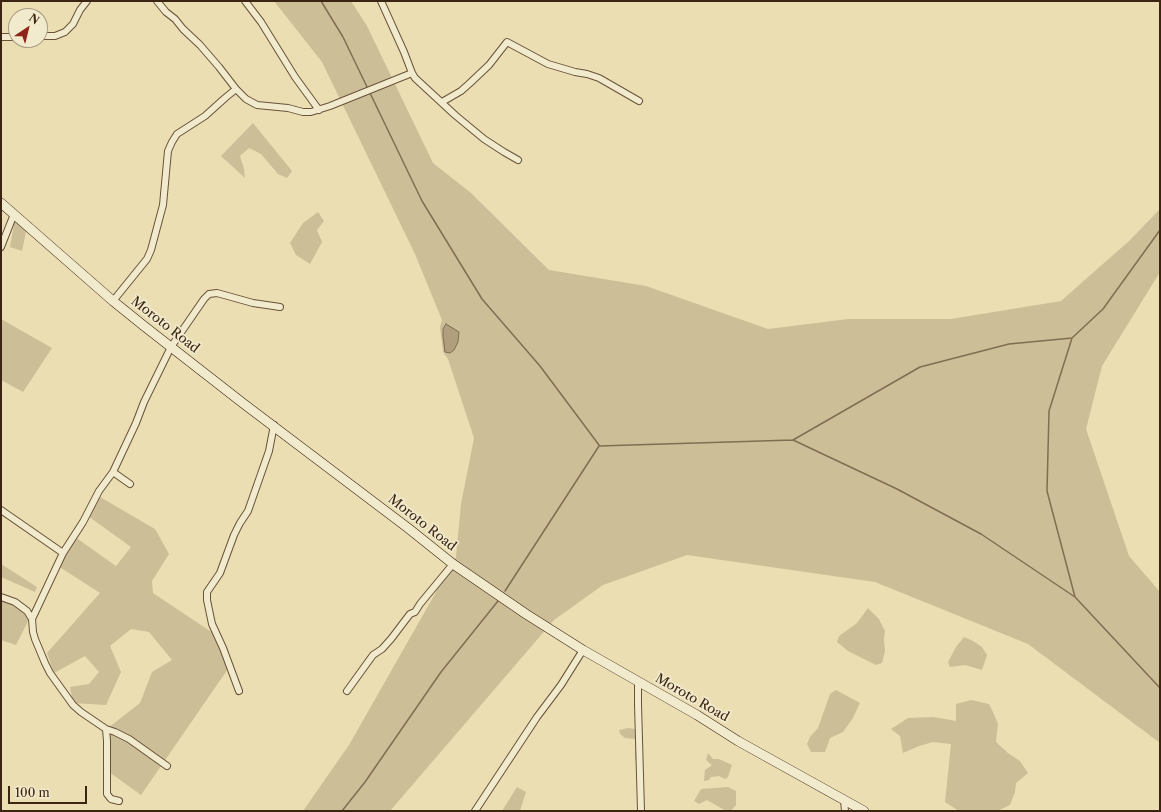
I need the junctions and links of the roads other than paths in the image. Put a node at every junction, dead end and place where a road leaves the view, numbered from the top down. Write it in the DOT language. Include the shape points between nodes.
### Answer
graph roads {
  1 [pos="87,1"];
  2 [pos="157,1"];
  3 [pos="245,1"];
  4 [pos="381,1"];
  5 [pos="48,36"];
  6 [pos="412,73"];
  7 [pos="236,89"];
  8 [pos="640,101"];
  9 [pos="442,102"];
  10 [pos="319,110"];
  11 [pos="518,160"];
  12 [pos="1,203"];
  13 [pos="14,214"];
  14 [pos="1,247"];
  15 [pos="113,301"];
  16 [pos="280,307"];
  17 [pos="171,347"];
  18 [pos="274,425"];
  19 [pos="112,472"];
  20 [pos="130,484"];
  21 [pos="1,510"];
  22 [pos="63,553"];
  23 [pos="453,564"];
  24 [pos="1,597"];
  25 [pos="32,619"];
  26 [pos="583,650"];
  27 [pos="638,682"];
  28 [pos="347,690"];
  29 [pos="240,691"];
  30 [pos="106,729"];
  31 [pos="167,766"];
  32 [pos="844,800"];
  33 [pos="119,801"];
  34 [pos="475,811"];
  35 [pos="641,811"];
  36 [pos="845,811"];
  37 [pos="864,811"];
  1 -- 5 [label="street" via="65,32"];
  2 -- 7 [label="street" via="200,45"];
  3 -- 10 [label="street"];
  4 -- 6 [label="street"];
  6 -- 9 [label="street"];
  6 -- 10 [label="street"];
  7 -- 10 [label="street" via="256,105 303,112"];
  7 -- 15 [label="street" via="205,116 177,134 172,142 168,151 163,205 151,250 147,259"];
  8 -- 9 [label="street" via="598,78 548,64 507,42 489,65 470,83"];
  9 -- 11 [label="street" via="484,139"];
  12 -- 13 [label="main road, Moroto Road"];
  13 -- 14 [label="street"];
  13 -- 15 [label="main road, Moroto Road"];
  15 -- 17 [label="main road, Moroto Road"];
  16 -- 17 [label="street" via="213,293 204,299"];
  17 -- 18 [label="main road, Moroto Road"];
  17 -- 19 [label="street"];
  18 -- 23 [label="main road, Moroto Road"];
  18 -- 29 [label="street" via="269,451 248,511 237,529 220,573 207,592 212,624"];
  19 -- 20 [label="street"];
  19 -- 22 [label="street"];
  21 -- 22 [label="street"];
  22 -- 25 [label="street"];
  23 -- 26 [label="main road, Moroto Road"];
  23 -- 28 [label="street" via="392,639 373,655"];
  24 -- 25 [label="street" via="15,602"];
  25 -- 30 [label="street" via="35,640 50,673 73,705"];
  26 -- 27 [label="main road, Moroto Road"];
  26 -- 34 [label="street"];
  27 -- 32 [label="main road, Moroto Road"];
  27 -- 35 [label="street"];
  30 -- 31 [label="street" via="130,739"];
  30 -- 33 [label="street" via="107,794 111,799"];
  32 -- 36 [label="street"];
  32 -- 37 [label="main road, Moroto Road"];
}
